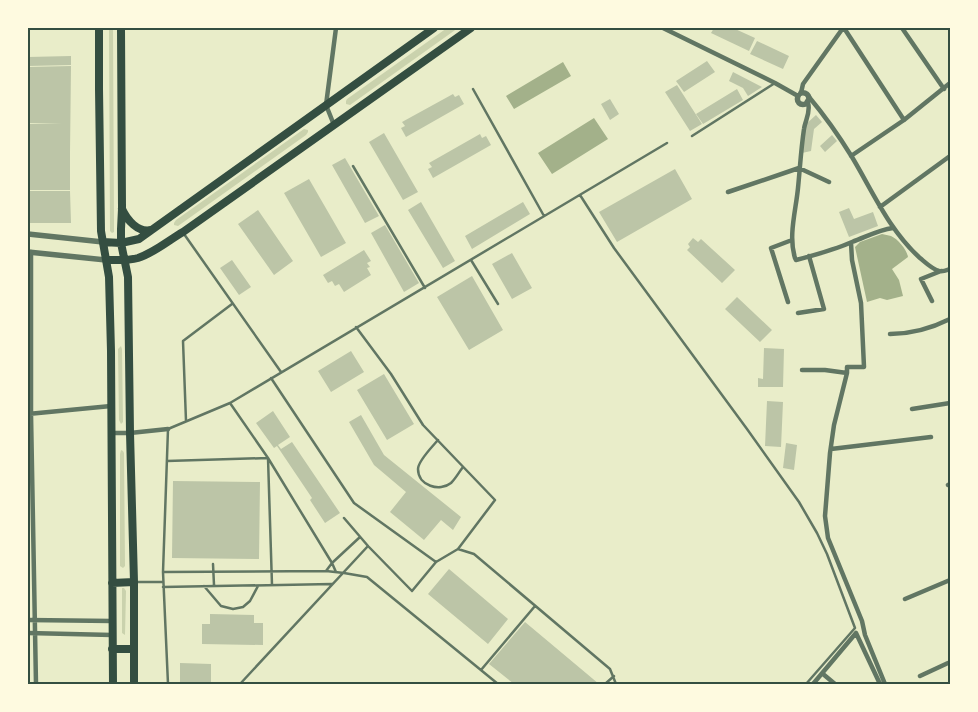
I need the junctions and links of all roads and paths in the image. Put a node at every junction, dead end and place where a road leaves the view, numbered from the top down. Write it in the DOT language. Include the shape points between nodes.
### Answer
graph roads {
  1 [pos="99,28"];
  2 [pos="121,28"];
  3 [pos="337,28"];
  4 [pos="434,28"];
  5 [pos="471,28"];
  6 [pos="663,28"];
  7 [pos="844,28"];
  8 [pos="902,28"];
  9 [pos="775,83"];
  10 [pos="950,83"];
  11 [pos="473,89"];
  12 [pos="944,89"];
  13 [pos="799,94"];
  14 [pos="808,100"];
  15 [pos="326,105"];
  16 [pos="904,120"];
  17 [pos="334,125"];
  18 [pos="692,136"];
  19 [pos="667,143"];
  20 [pos="851,156"];
  21 [pos="950,156"];
  22 [pos="353,166"];
  23 [pos="799,168"];
  24 [pos="829,182"];
  25 [pos="728,192"];
  26 [pos="580,195"];
  27 [pos="880,207"];
  28 [pos="122,209"];
  29 [pos="544,216"];
  30 [pos="893,228"];
  31 [pos="153,229"];
  32 [pos="183,232"];
  33 [pos="28,234"];
  34 [pos="792,240"];
  35 [pos="103,242"];
  36 [pos="121,243"];
  37 [pos="851,243"];
  38 [pos="29,252"];
  39 [pos="809,256"];
  40 [pos="106,260"];
  41 [pos="124,260"];
  42 [pos="471,260"];
  43 [pos="950,269"];
  44 [pos="941,271"];
  45 [pos="425,288"];
  46 [pos="932,301"];
  47 [pos="788,302"];
  48 [pos="232,304"];
  49 [pos="498,304"];
  50 [pos="29,308"];
  51 [pos="798,313"];
  52 [pos="950,319"];
  53 [pos="356,327"];
  54 [pos="890,334"];
  55 [pos="802,370"];
  56 [pos="281,372"];
  57 [pos="847,373"];
  58 [pos="271,378"];
  59 [pos="230,403"];
  60 [pos="950,403"];
  61 [pos="111,406"];
  62 [pos="912,409"];
  63 [pos="29,414"];
  64 [pos="186,421"];
  65 [pos="168,429"];
  66 [pos="112,433"];
  67 [pos="130,433"];
  68 [pos="931,438"];
  69 [pos="438,440"];
  70 [pos="831,449"];
  71 [pos="268,458"];
  72 [pos="166,461"];
  73 [pos="463,467"];
  74 [pos="32,489"];
  75 [pos="28,496"];
  76 [pos="344,518"];
  77 [pos="360,536"];
  78 [pos="368,546"];
  79 [pos="458,550"];
  80 [pos="436,562"];
  81 [pos="332,563"];
  82 [pos="213,564"];
  83 [pos="326,571"];
  84 [pos="163,572"];
  85 [pos="214,572"];
  86 [pos="271,572"];
  87 [pos="336,572"];
  88 [pos="344,573"];
  89 [pos="950,580"];
  90 [pos="134,582"];
  91 [pos="163,582"];
  92 [pos="112,583"];
  93 [pos="332,584"];
  94 [pos="214,585"];
  95 [pos="272,585"];
  96 [pos="204,586"];
  97 [pos="258,586"];
  98 [pos="163,587"];
  99 [pos="905,599"];
  100 [pos="535,606"];
  101 [pos="28,620"];
  102 [pos="34,621"];
  103 [pos="112,621"];
  104 [pos="28,633"];
  105 [pos="35,634"];
  106 [pos="112,635"];
  107 [pos="112,649"];
  108 [pos="134,649"];
  109 [pos="950,663"];
  110 [pos="481,670"];
  111 [pos="823,674"];
  112 [pos="614,676"];
  113 [pos="920,676"];
  114 [pos="36,684"];
  115 [pos="113,684"];
  116 [pos="134,684"];
  117 [pos="168,684"];
  118 [pos="240,684"];
  119 [pos="498,684"];
  120 [pos="606,684"];
  121 [pos="616,684"];
  122 [pos="806,684"];
  123 [pos="813,684"];
  124 [pos="835,684"];
  125 [pos="880,684"];
  126 [pos="885,684"];
  1 -- 35 [label="main road"];
  2 -- 28 [label="main road"];
  3 -- 15 [label="street"];
  4 -- 15 [label="main road"];
  5 -- 17 [label="main road"];
  6 -- 9 [label="street"];
  7 -- 13 [label="street"];
  7 -- 16 [label="street"];
  8 -- 12 [label="street"];
  9 -- 13 [label="street"];
  9 -- 18 [label="lane"];
  10 -- 12 [label="street"];
  11 -- 29 [label="lane"];
  12 -- 16 [label="street"];
  13 -- 14 [label="street" via="805,93"];
  13 -- 14 [label="street" via="799,103 804,105"];
  14 -- 20 [label="street" via="824,114"];
  14 -- 23 [label="street"];
  15 -- 17 [label="street"];
  15 -- 31 [label="main road"];
  16 -- 20 [label="street"];
  17 -- 32 [label="main road"];
  19 -- 26 [label="lane"];
  20 -- 27 [label="street"];
  21 -- 27 [label="street"];
  22 -- 45 [label="lane"];
  23 -- 24 [label="street"];
  23 -- 25 [label="street"];
  23 -- 34 [label="street"];
  26 -- 29 [label="lane"];
  26 -- 122 [label="lane" via="614,248 799,502 827,554 856,628"];
  27 -- 30 [label="street"];
  28 -- 31 [label="main road" via="128,220 139,228 145,231"];
  28 -- 36 [label="main road"];
  29 -- 42 [label="lane"];
  30 -- 37 [label="street"];
  30 -- 44 [label="street" via="911,250 929,266"];
  31 -- 36 [label="main road" via="139,239"];
  32 -- 41 [label="main road" via="146,255"];
  32 -- 48 [label="lane"];
  33 -- 35 [label="street"];
  34 -- 39 [label="street" via="796,260"];
  34 -- 47 [label="street" via="771,248"];
  35 -- 36 [label="main road"];
  35 -- 40 [label="main road"];
  36 -- 41 [label="main road"];
  37 -- 39 [label="street"];
  37 -- 57 [label="street" via="861,303 864,367 847,367"];
  38 -- 40 [label="street"];
  38 -- 50 [label="street"];
  39 -- 51 [label="street" via="824,310"];
  40 -- 41 [label="main road"];
  40 -- 61 [label="main road"];
  41 -- 67 [label="main road" via="128,277"];
  42 -- 45 [label="lane"];
  42 -- 49 [label="lane"];
  43 -- 44 [label="street"];
  44 -- 46 [label="street" via="921,279"];
  45 -- 53 [label="lane"];
  48 -- 56 [label="lane"];
  48 -- 64 [label="lane" via="183,341"];
  50 -- 63 [label="street"];
  52 -- 54 [label="street" via="906,334"];
  53 -- 56 [label="lane"];
  53 -- 69 [label="lane" via="423,425"];
  55 -- 57 [label="street"];
  56 -- 58 [label="lane"];
  57 -- 70 [label="street"];
  58 -- 59 [label="lane"];
  58 -- 80 [label="lane" via="354,503"];
  59 -- 64 [label="lane"];
  59 -- 71 [label="lane"];
  60 -- 62 [label="street"];
  61 -- 63 [label="street"];
  61 -- 66 [label="main road"];
  63 -- 74 [label="street"];
  64 -- 65 [label="lane"];
  65 -- 67 [label="street"];
  65 -- 72 [label="lane"];
  66 -- 67 [label="street"];
  66 -- 92 [label="main road"];
  67 -- 90 [label="main road"];
  68 -- 70 [label="street"];
  69 -- 73 [label="lane"];
  69 -- 73 [label="lane" via="420,462 418,470 425,484 444,487"];
  70 -- 126 [label="street" via="825,516 828,538"];
  71 -- 72 [label="lane"];
  71 -- 81 [label="lane"];
  71 -- 86 [label="lane"];
  72 -- 84 [label="lane"];
  73 -- 79 [label="lane" via="494,500"];
  74 -- 75 [label="street"];
  74 -- 102 [label="street"];
  76 -- 77 [label="lane"];
  77 -- 78 [label="lane"];
  77 -- 81 [label="lane"];
  78 -- 80 [label="lane" via="412,591"];
  78 -- 88 [label="lane"];
  79 -- 80 [label="lane"];
  79 -- 100 [label="lane" via="474,554"];
  81 -- 83 [label="lane"];
  81 -- 87 [label="lane"];
  82 -- 85 [label="lane"];
  83 -- 86 [label="lane"];
  83 -- 87 [label="lane"];
  84 -- 85 [label="lane"];
  84 -- 91 [label="lane"];
  85 -- 86 [label="lane"];
  85 -- 94 [label="lane"];
  86 -- 95 [label="lane"];
  87 -- 88 [label="lane"];
  88 -- 93 [label="lane"];
  88 -- 110 [label="lane" via="367,577"];
  89 -- 99 [label="street"];
  90 -- 91 [label="lane"];
  90 -- 92 [label="main road"];
  90 -- 108 [label="main road"];
  91 -- 98 [label="lane"];
  92 -- 103 [label="main road"];
  93 -- 95 [label="lane"];
  93 -- 118 [label="lane"];
  94 -- 96 [label="lane"];
  94 -- 97 [label="lane"];
  95 -- 97 [label="lane"];
  96 -- 97 [label="lane" via="221,606 233,609 250,601"];
  96 -- 98 [label="lane"];
  98 -- 117 [label="lane"];
  100 -- 110 [label="lane"];
  100 -- 112 [label="lane" via="610,669"];
  101 -- 102 [label="street"];
  102 -- 103 [label="street"];
  102 -- 105 [label="street"];
  103 -- 106 [label="main road"];
  104 -- 105 [label="street"];
  105 -- 106 [label="street"];
  105 -- 114 [label="street"];
  106 -- 107 [label="main road"];
  107 -- 108 [label="main road"];
  107 -- 115 [label="main road"];
  108 -- 116 [label="main road"];
  109 -- 113 [label="street"];
  110 -- 119 [label="lane"];
  111 -- 123 [label="street"];
  111 -- 124 [label="street"];
  111 -- 125 [label="street" via="856,633"];
  112 -- 120 [label="lane"];
  112 -- 121 [label="lane"];
}
